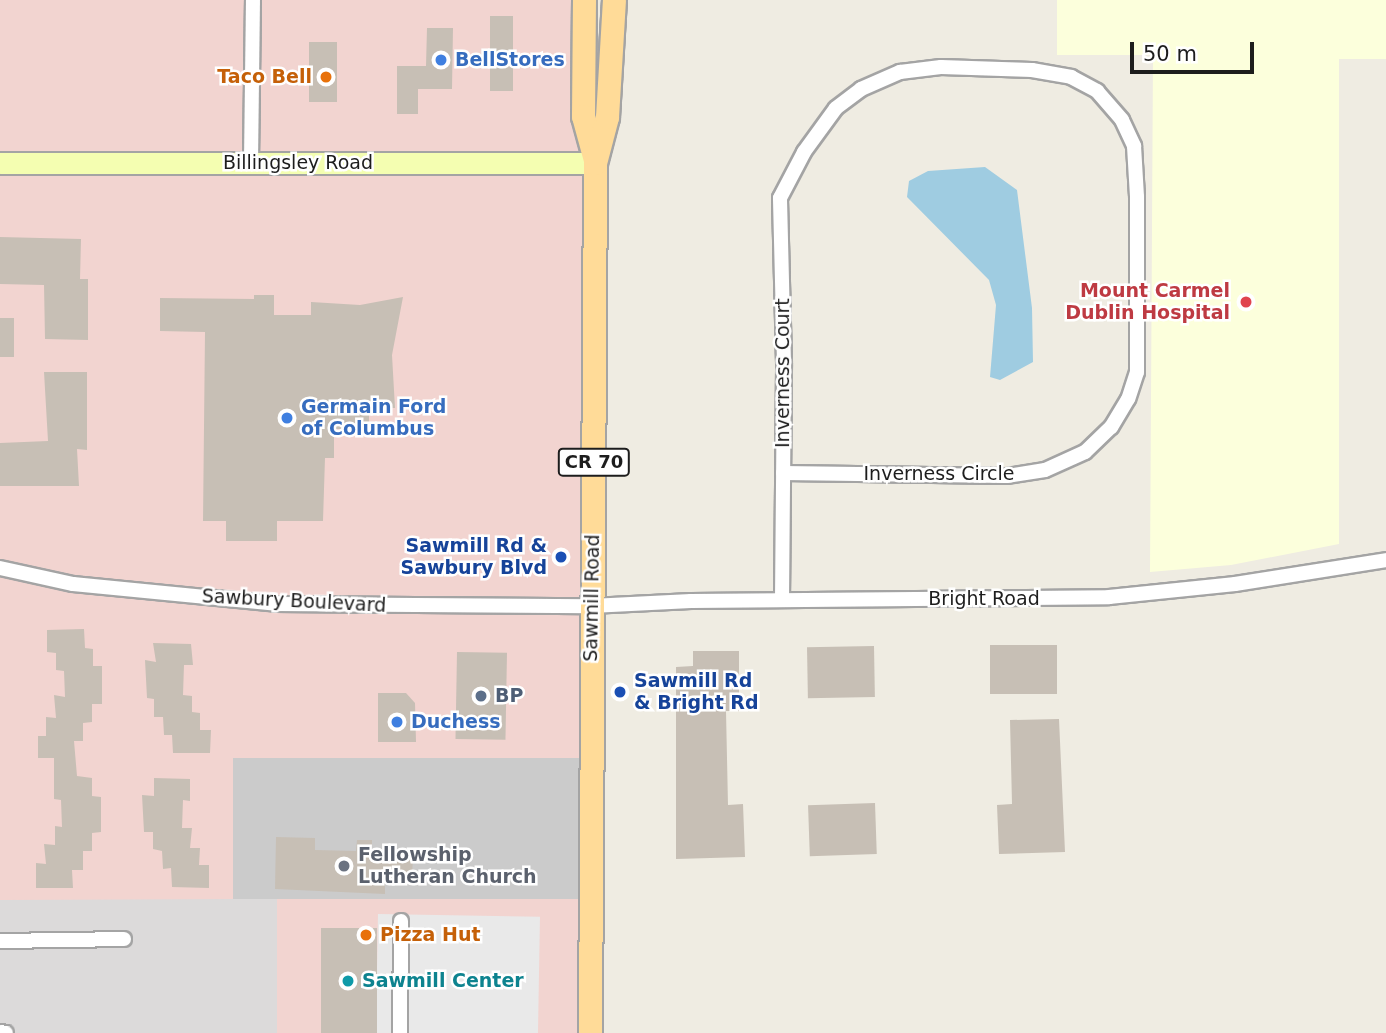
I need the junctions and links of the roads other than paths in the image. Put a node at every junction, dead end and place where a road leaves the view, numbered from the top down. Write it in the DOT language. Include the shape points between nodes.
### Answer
graph roads {
  1 [pos="253,0"];
  2 [pos="570,0"];
  3 [pos="614,0"];
  4 [pos="584,11"];
  5 [pos="804,152"];
  6 [pos="251,162"];
  7 [pos="0,163"];
  8 [pos="595,163"];
  9 [pos="783,473"];
  10 [pos="1382,558"];
  11 [pos="0,568"];
  12 [pos="782,600"];
  13 [pos="591,606"];
  14 [pos="401,921"];
  15 [pos="124,939"];
  16 [pos="0,941"];
  17 [pos="0,1032"];
  18 [pos="6,1033"];
  19 [pos="400,1033"];
  20 [pos="590,1033"];
  1 -- 6 [label="street"];
  2 -- 4 [label="street"];
  3 -- 8 [label="main road, Sawmill Road / CR 70" via="607,117"];
  4 -- 8 [label="main road, Sawmill Road / CR 70" via="583,116"];
  5 -- 9 [label="street, Inverness Court" via="780,198"];
  5 -- 9 [label="street, Inverness Circle" via="836,108 860,89 900,72 941,67 1032,70 1071,77 1097,91 1122,120 1134,146 1137,372 1111,428 1085,452 1045,470 1006,476"];
  6 -- 7 [label="street, Billingsley Road"];
  6 -- 8 [label="street, Billingsley Road"];
  8 -- 13 [label="main road, Sawmill Road / CR 70"];
  9 -- 12 [label="street, Inverness Court"];
  10 -- 12 [label="street, Bright Road" via="1235,584 1109,597"];
  11 -- 13 [label="street, Sawbury Boulevard" via="73,584 276,604"];
  12 -- 13 [label="street, Bright Road"];
  13 -- 20 [label="main road, Sawmill Road / CR 70"];
  14 -- 19 [label="street"];
  15 -- 16 [label="street"];
  17 -- 18 [label="street"];
}
